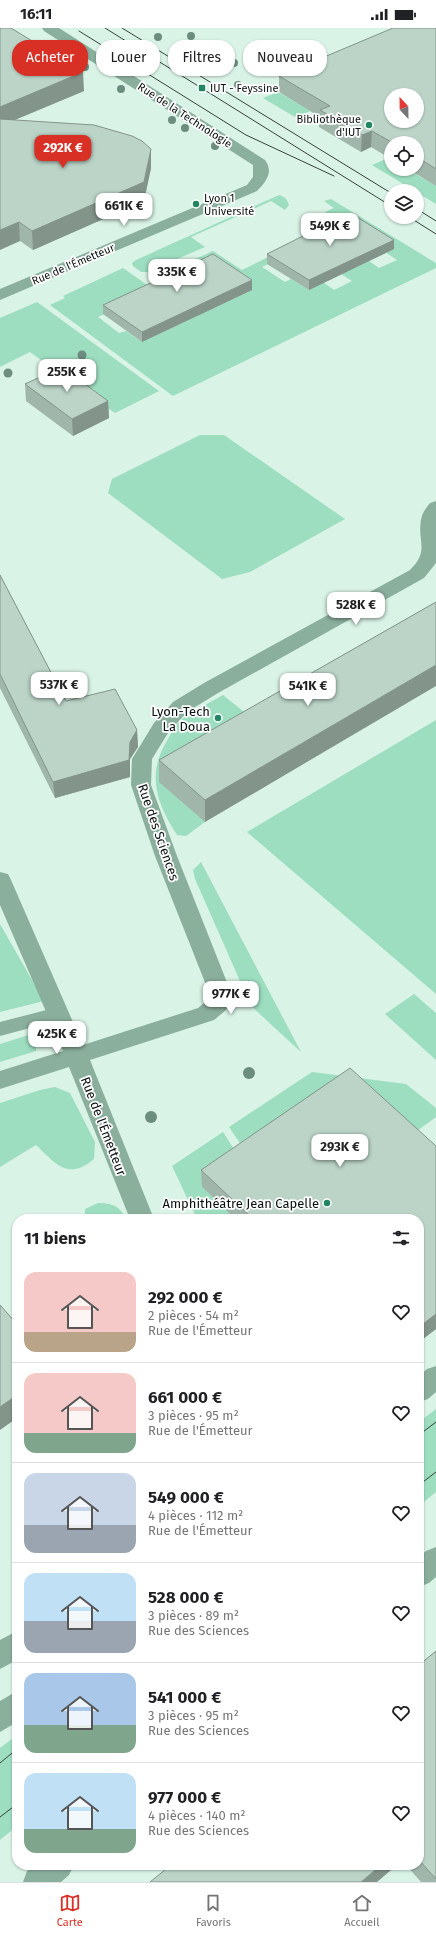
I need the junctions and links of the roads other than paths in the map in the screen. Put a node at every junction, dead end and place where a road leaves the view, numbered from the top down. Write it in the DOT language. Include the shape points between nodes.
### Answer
graph roads {
  1 [pos="49,28"];
  2 [pos="260,163"];
  3 [pos="0,296"];
  4 [pos="436,506"];
  5 [pos="0,880"];
  6 [pos="58,1014"];
  7 [pos="0,1029"];
  8 [pos="76,1055"];
  9 [pos="0,1080"];
  10 [pos="140,1214"];
  11 [pos="436,1377"];
  12 [pos="424,1387"];
  13 [pos="436,1560"];
  14 [pos="424,1570"];
  15 [pos="12,1648"];
  16 [pos="0,1656"];
  17 [pos="12,1708"];
  18 [pos="0,1718"];
  19 [pos="53,1870"];
  20 [pos="38,1882"];
  1 -- 2 [label="street, Rue de la Technologie"];
  2 -- 3 [label="street, Rue de l'Émetteur" via="263,172 260,180 252,188"];
  4 -- 8 [label="street, Rue des Sciences" via="428,521 429,559 417,574 211,688 180,707 161,728 142,759 141,785 219,990 220,1002 206,1014"];
  5 -- 6 [label="street, Rue de l'Émetteur"];
  6 -- 7 [label="lane"];
  6 -- 8 [label="street, Rue de l'Émetteur"];
  8 -- 9 [label="street, Rue des Sciences"];
  8 -- 10 [label="street, Rue de l'Émetteur"];
  11 -- 12 [label="street"];
  13 -- 14 [label="street"];
  15 -- 16 [label="street"];
  17 -- 18 [label="street"];
  19 -- 20 [label="street"];
}
